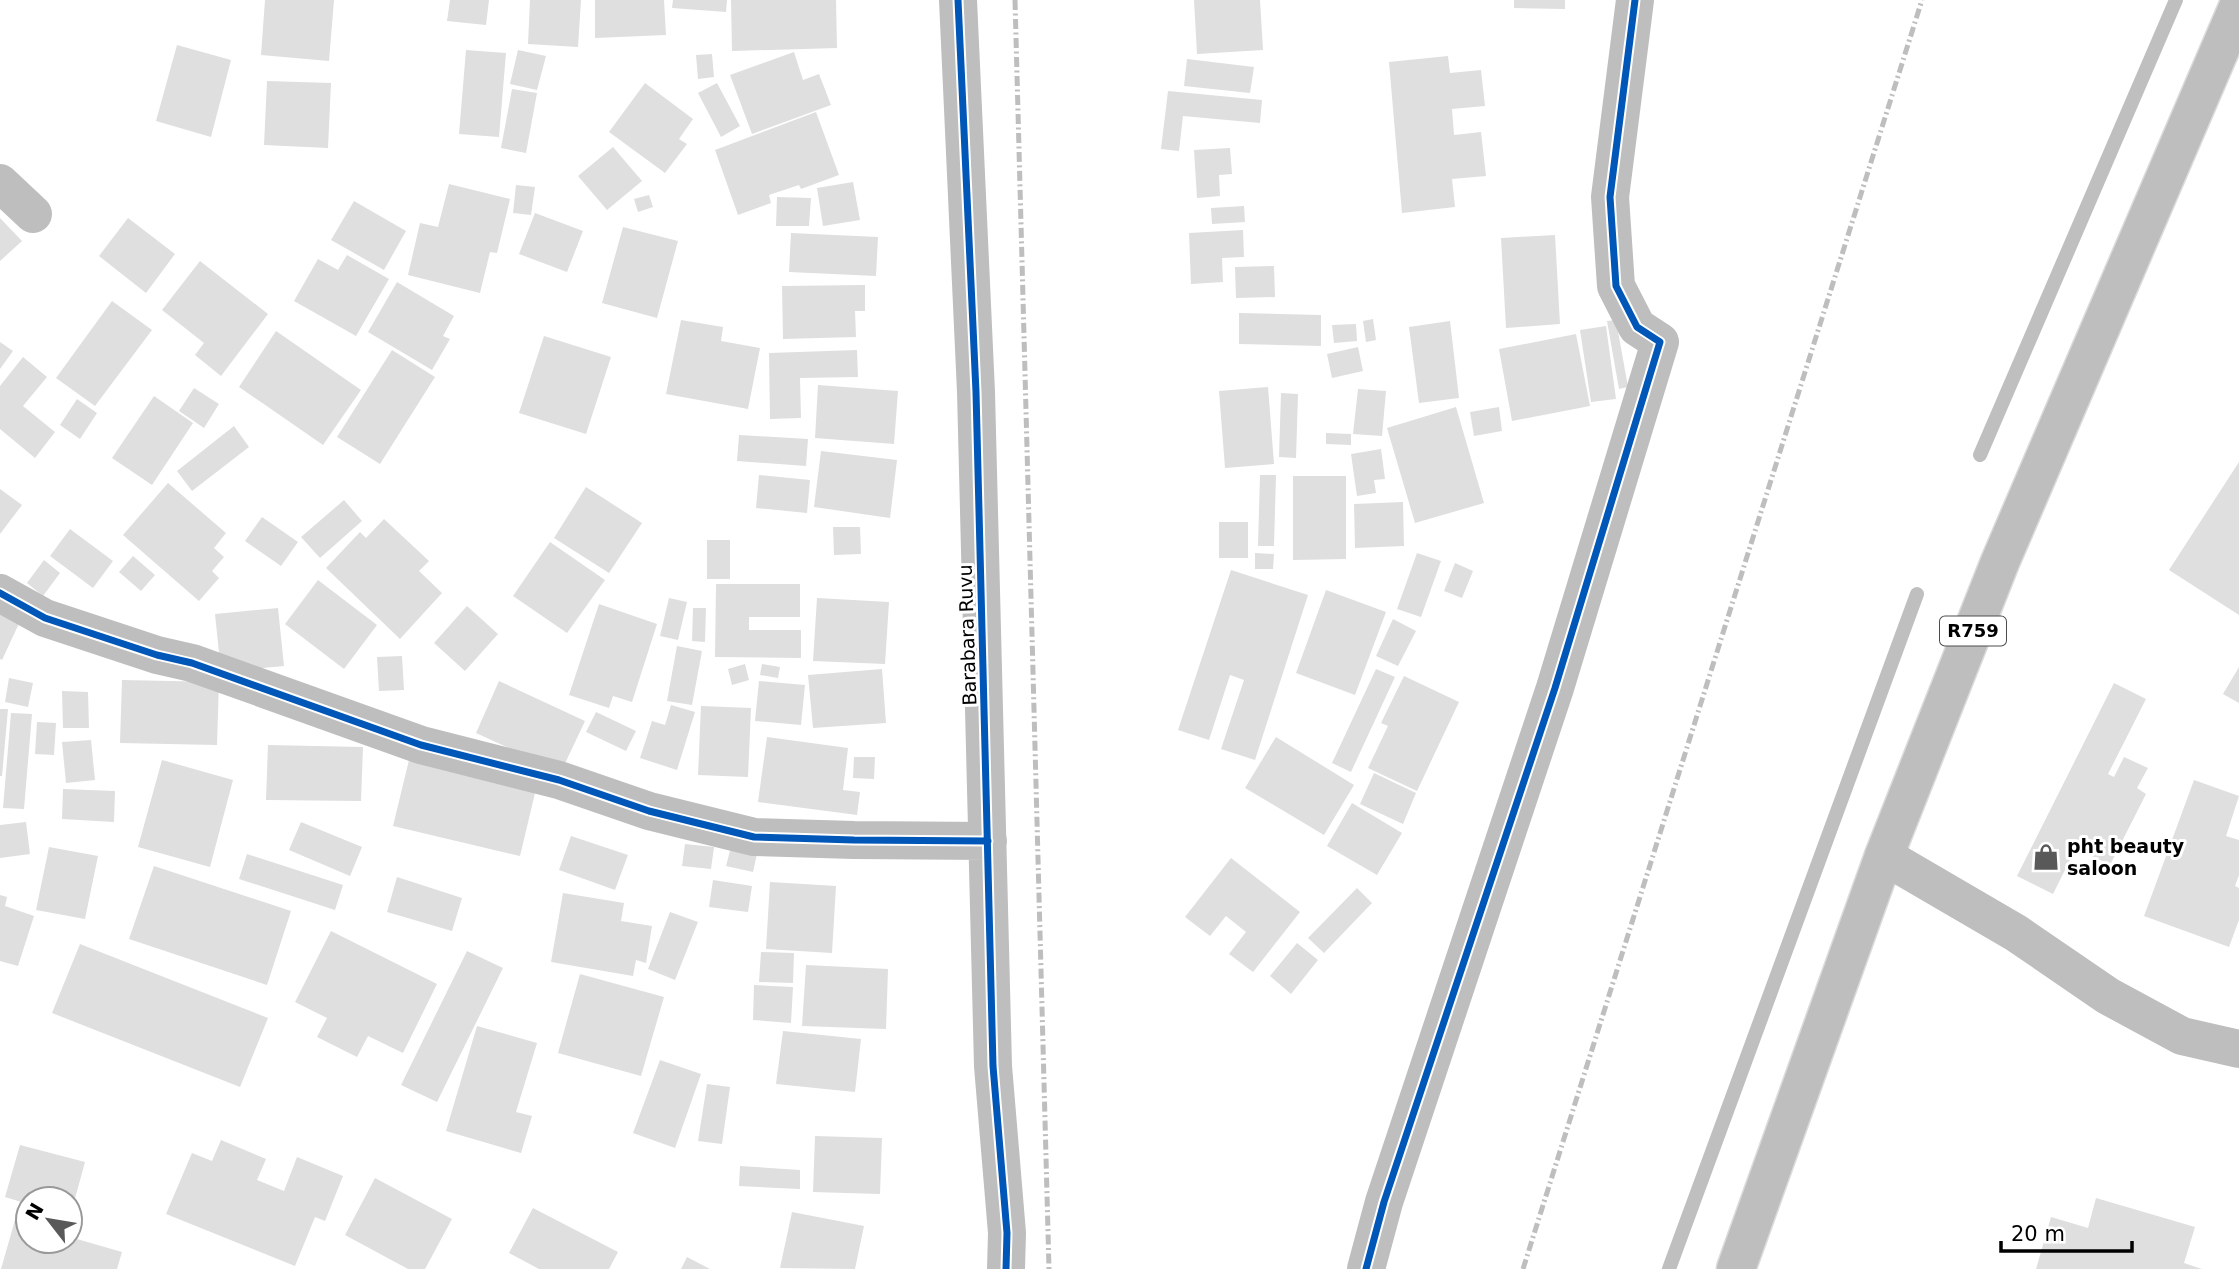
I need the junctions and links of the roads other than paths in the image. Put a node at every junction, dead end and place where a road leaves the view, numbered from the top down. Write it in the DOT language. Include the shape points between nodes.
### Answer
graph roads {
  1 [pos="958,0"];
  2 [pos="1634,0"];
  3 [pos="2239,5"];
  4 [pos="0,183"];
  5 [pos="33,214"];
  6 [pos="0,593"];
  7 [pos="988,841"];
  8 [pos="1884,856"];
  9 [pos="2239,1049"];
  10 [pos="1006,1269"];
  11 [pos="1366,1269"];
  12 [pos="1736,1269"];
  1 -- 7 [label="street, Barabara Ruvu" via="976,392"];
  2 -- 11 [label="street" via="1610,197 1616,286 1637,327 1660,342 1555,688 1384,1202"];
  3 -- 8 [label="street, R759" via="2000,562"];
  4 -- 5 [label="street"];
  6 -- 7 [label="street" via="45,618 192,663 421,745 559,780 649,811 754,836"];
  7 -- 10 [label="street, Barabara Ruvu" via="993,1066"];
  8 -- 9 [label="street" via="2017,933 2108,996 2182,1036"];
  8 -- 12 [label="street, R759"];
}
